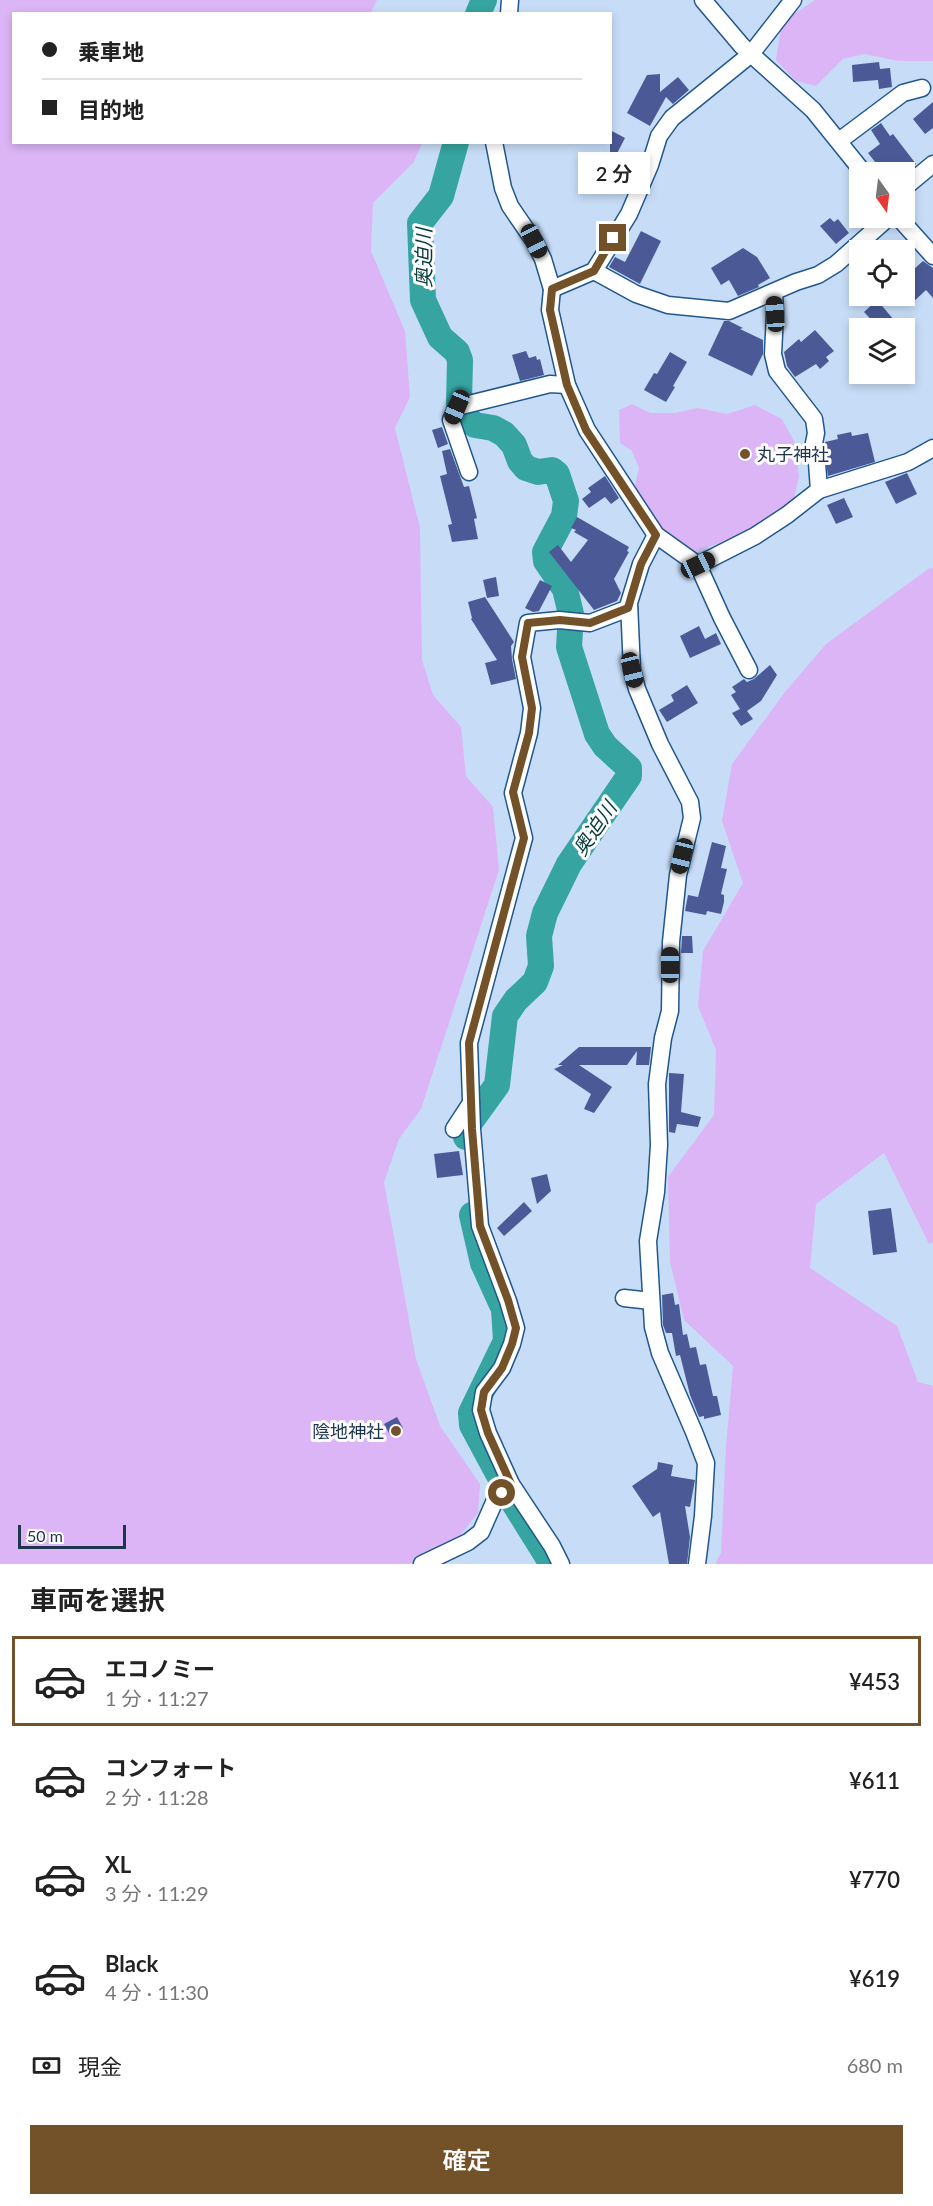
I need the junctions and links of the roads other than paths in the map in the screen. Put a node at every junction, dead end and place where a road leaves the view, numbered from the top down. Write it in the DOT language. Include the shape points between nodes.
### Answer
graph roads {
  1 [pos="703,0"];
  2 [pos="793,0"];
  3 [pos="751,54"];
  4 [pos="922,88"];
  5 [pos="839,141"];
  6 [pos="494,144"];
  7 [pos="855,162"];
  8 [pos="933,164"];
  9 [pos="915,179"];
  10 [pos="877,228"];
  11 [pos="909,228"];
  12 [pos="933,256"];
  13 [pos="594,271"];
  14 [pos="552,289"];
  15 [pos="774,292"];
  16 [pos="567,385"];
  17 [pos="933,448"];
  18 [pos="469,472"];
  19 [pos="819,490"];
  20 [pos="656,535"];
  21 [pos="698,565"];
  22 [pos="628,608"];
  23 [pos="749,670"];
  24 [pos="471,1103"];
  25 [pos="454,1129"];
  26 [pos="624,1298"];
  27 [pos="651,1301"];
  28 [pos="511,1484"];
  29 [pos="422,1564"];
  30 [pos="561,1564"];
  31 [pos="697,1564"];
  1 -- 3 [label="street"];
  2 -- 3 [label="street"];
  3 -- 5 [label="street" via="813,110"];
  3 -- 13 [label="street" via="672,118 660,136 629,214"];
  4 -- 5 [label="street" via="903,93"];
  5 -- 7 [label="street"];
  6 -- 14 [label="street" via="510,206 534,241"];
  8 -- 9 [label="street"];
  10 -- 15 [label="street" via="836,264"];
  11 -- 12 [label="street"];
  13 -- 14 [label="street"];
  13 -- 15 [label="street" via="668,306 729,311"];
  14 -- 16 [label="street" via="550,310"];
  15 -- 19 [label="street" via="773,354 777,371 814,419 813,448"];
  16 -- 18 [label="street" via="550,384 457,407 451,420"];
  16 -- 20 [label="street" via="586,430"];
  17 -- 19 [label="street" via="908,462"];
  19 -- 21 [label="street" via="755,536"];
  20 -- 21 [label="street"];
  20 -- 22 [label="street" via="641,564"];
  21 -- 23 [label="street"];
  22 -- 24 [label="street" via="590,623 528,623 522,657 532,708 513,792 524,838 469,1043"];
  22 -- 27 [label="street" via="637,689 690,802 692,818 678,875 671,942 670,1011 657,1084 657,1180 648,1241"];
  24 -- 25 [label="street"];
  24 -- 28 [label="street" via="480,1226 516,1328 502,1368 484,1392 481,1410"];
  26 -- 27 [label="street"];
  27 -- 31 [label="street" via="660,1353 705,1463"];
  28 -- 29 [label="street" via="496,1498 481,1532"];
  28 -- 30 [label="street"];
}
